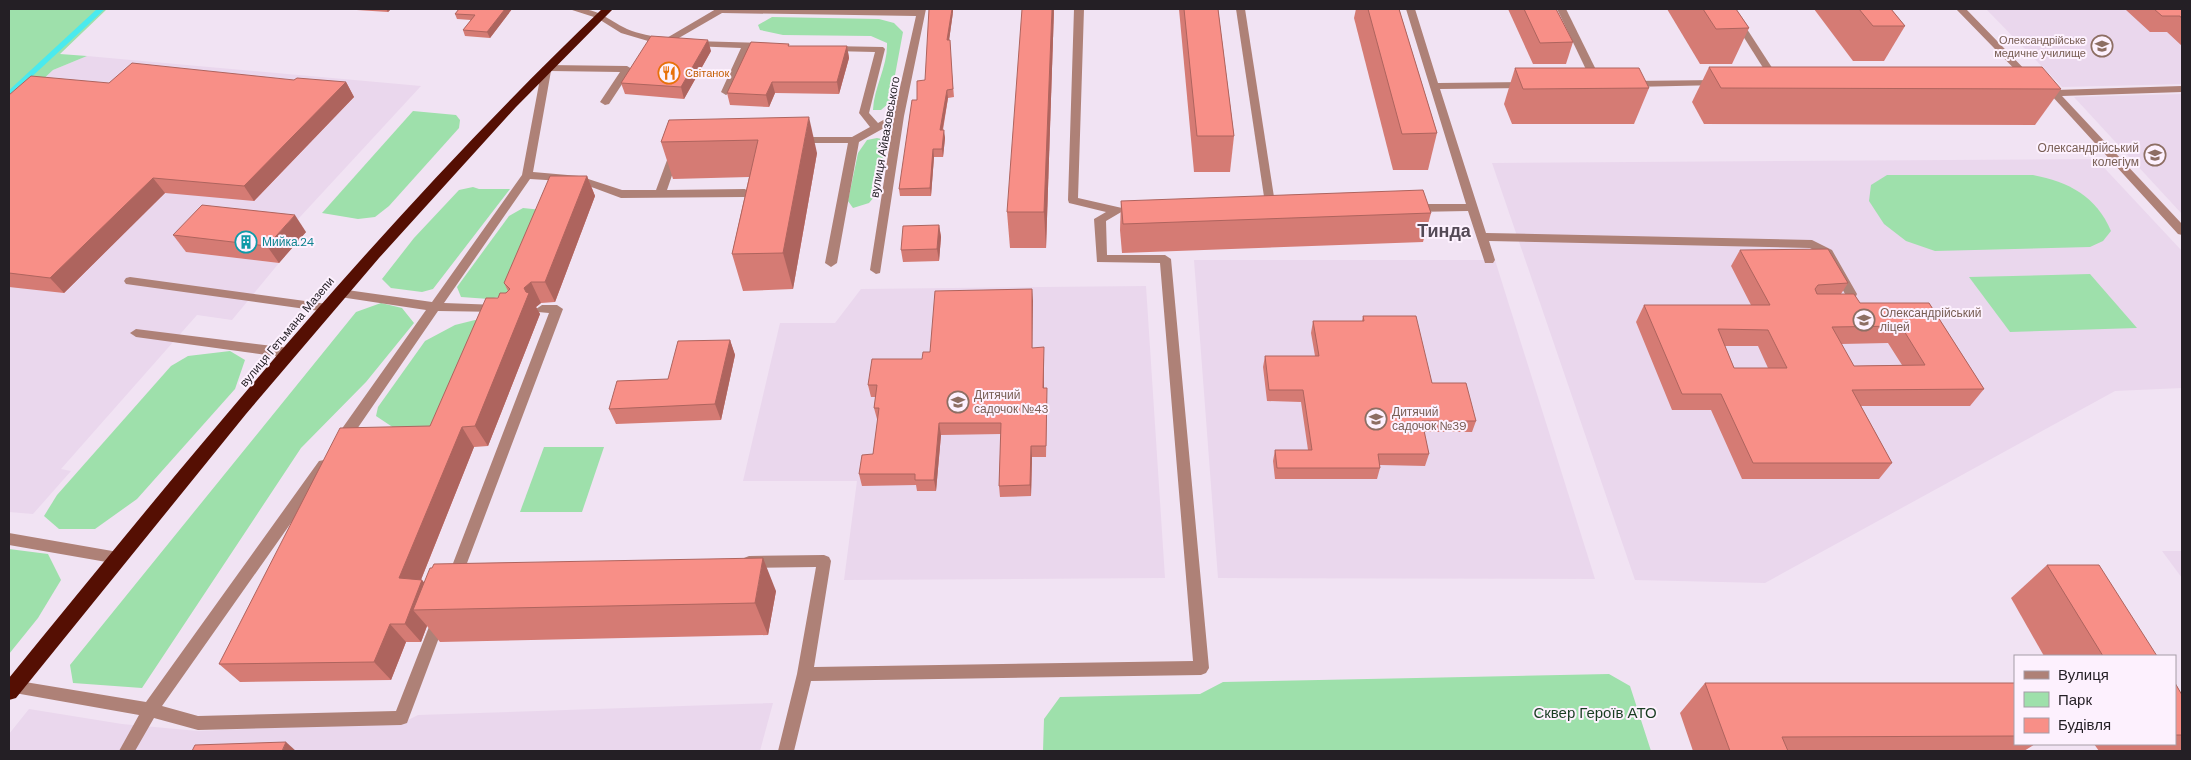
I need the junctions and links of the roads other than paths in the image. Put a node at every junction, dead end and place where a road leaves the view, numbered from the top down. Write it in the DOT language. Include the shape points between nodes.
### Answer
graph roads {
  1 [pos="574,9"];
  2 [pos="1079,9"];
  3 [pos="1240,9"];
  4 [pos="1410,9"];
  5 [pos="1561,9"];
  6 [pos="1730,9"];
  7 [pos="1961,9"];
  8 [pos="921,11"];
  9 [pos="604,12"];
  10 [pos="665,42"];
  11 [pos="748,46"];
  12 [pos="776,46"];
  13 [pos="823,48"];
  14 [pos="547,68"];
  15 [pos="1727,83"];
  16 [pos="1777,83"];
  17 [pos="2014,84"];
  18 [pos="2034,84"];
  19 [pos="1539,85"];
  20 [pos="1434,86"];
  21 [pos="2182,89"];
  22 [pos="726,92"];
  23 [pos="2054,93"];
  24 [pos="605,102"];
  25 [pos="899,116"];
  26 [pos="876,128"];
  27 [pos="679,140"];
  28 [pos="786,140"];
  29 [pos="854,140"];
  30 [pos="527,175"];
  31 [pos="745,193"];
  32 [pos="660,194"];
  33 [pos="1473,207"];
  34 [pos="1406,208"];
  35 [pos="1271,210"];
  36 [pos="2182,232"];
  37 [pos="1482,237"];
  38 [pos="1489,260"];
  39 [pos="830,263"];
  40 [pos="876,270"];
  41 [pos="130,281"];
  42 [pos="340,293"];
  43 [pos="1829,306"];
  44 [pos="437,307"];
  45 [pos="327,308"];
  46 [pos="510,309"];
  47 [pos="542,309"];
  48 [pos="136,333"];
  49 [pos="289,353"];
  50 [pos="9,539"];
  51 [pos="118,558"];
  52 [pos="738,562"];
  53 [pos="459,566"];
  54 [pos="478,566"];
  55 [pos="805,674"];
  56 [pos="11,690"];
  57 [pos="150,710"];
  58 [pos="127,751"];
  59 [pos="786,751"];
  1 -- 9 [label="street"];
  2 -- 55 [label="street" via="1073,200 1121,211 1100,219 1101,259 1165,258 1201,668"];
  3 -- 35 [label="street"];
  4 -- 20 [label="street"];
  5 -- 15 [label="street" via="1603,84"];
  6 -- 16 [label="street"];
  7 -- 18 [label="street"];
  8 -- 10 [label="street" via="720,10"];
  8 -- 25 [label="street, вулиця Айвазовського"];
  9 -- 10 [label="street" via="624,31"];
  9 -- 14 [label="highway, вулиця Гетьмана Мазепи"];
  10 -- 11 [label="street"];
  11 -- 12 [label="street"];
  11 -- 22 [label="street"];
  13 -- 26 [label="street" via="880,49 864,113"];
  14 -- 24 [label="street" via="627,69"];
  14 -- 30 [label="street"];
  14 -- 42 [label="highway, вулиця Гетьмана Мазепи" via="434,187"];
  17 -- 18 [label="street"];
  18 -- 23 [label="street"];
  19 -- 20 [label="street"];
  20 -- 33 [label="street"];
  21 -- 23 [label="street"];
  23 -- 36 [label="street"];
  25 -- 26 [label="street"];
  25 -- 40 [label="street, вулиця Айвазовського"];
  26 -- 29 [label="street"];
  27 -- 32 [label="street"];
  28 -- 29 [label="street"];
  29 -- 39 [label="street"];
  30 -- 32 [label="street" via="579,179 621,194"];
  30 -- 44 [label="street"];
  31 -- 32 [label="street"];
  33 -- 34 [label="street"];
  33 -- 37 [label="street"];
  37 -- 38 [label="street"];
  37 -- 43 [label="street" via="1812,244 1828,253 1851,294 1846,306"];
  41 -- 45 [label="street"];
  42 -- 44 [label="street"];
  42 -- 45 [label="highway, вулиця Гетьмана Мазепи"];
  44 -- 46 [label="street"];
  44 -- 57 [label="street"];
  45 -- 49 [label="highway, вулиця Гетьмана Мазепи"];
  47 -- 53 [label="street" via="557,310"];
  48 -- 49 [label="street"];
  49 -- 51 [label="highway, вулиця Гетьмана Мазепи"];
  50 -- 51 [label="street"];
  51 -- 56 [label="highway, вулиця Гетьмана Мазепи"];
  52 -- 55 [label="street" via="824,561"];
  53 -- 54 [label="street"];
  53 -- 57 [label="street" via="401,718 198,723"];
  55 -- 59 [label="street"];
  56 -- 57 [label="street"];
  57 -- 58 [label="street"];
}
